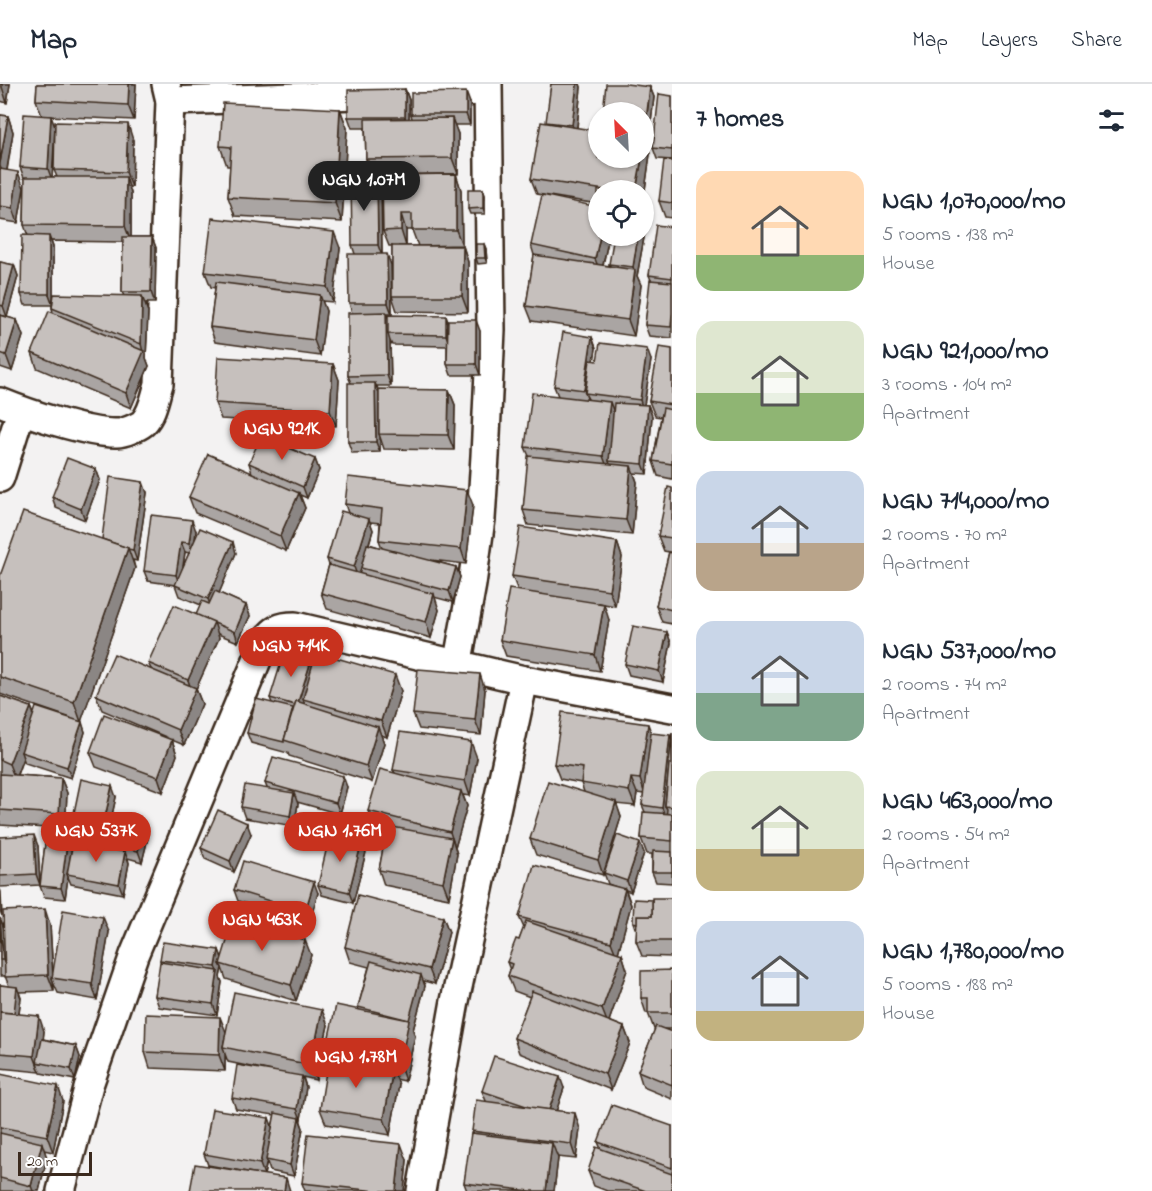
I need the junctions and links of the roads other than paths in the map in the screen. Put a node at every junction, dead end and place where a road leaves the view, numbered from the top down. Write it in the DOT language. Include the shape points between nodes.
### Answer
graph roads {
  1 [pos="488,88"];
  2 [pos="168,93"];
  3 [pos="10,406"];
  4 [pos="0,478"];
  5 [pos="457,666"];
  6 [pos="524,680"];
  7 [pos="672,708"];
  8 [pos="61,1191"];
  9 [pos="421,1191"];
  1 -- 2 [label="street"];
  1 -- 5 [label="street" via="491,330 485,456 481,519"];
  2 -- 3 [label="street" via="159,384 150,413 142,424 119,433 95,431"];
  3 -- 4 [label="street"];
  5 -- 6 [label="street"];
  5 -- 8 [label="street" via="295,626 274,630 265,641 134,954 89,1085"];
  6 -- 7 [label="street"];
  6 -- 9 [label="street" via="455,1001"];
}
